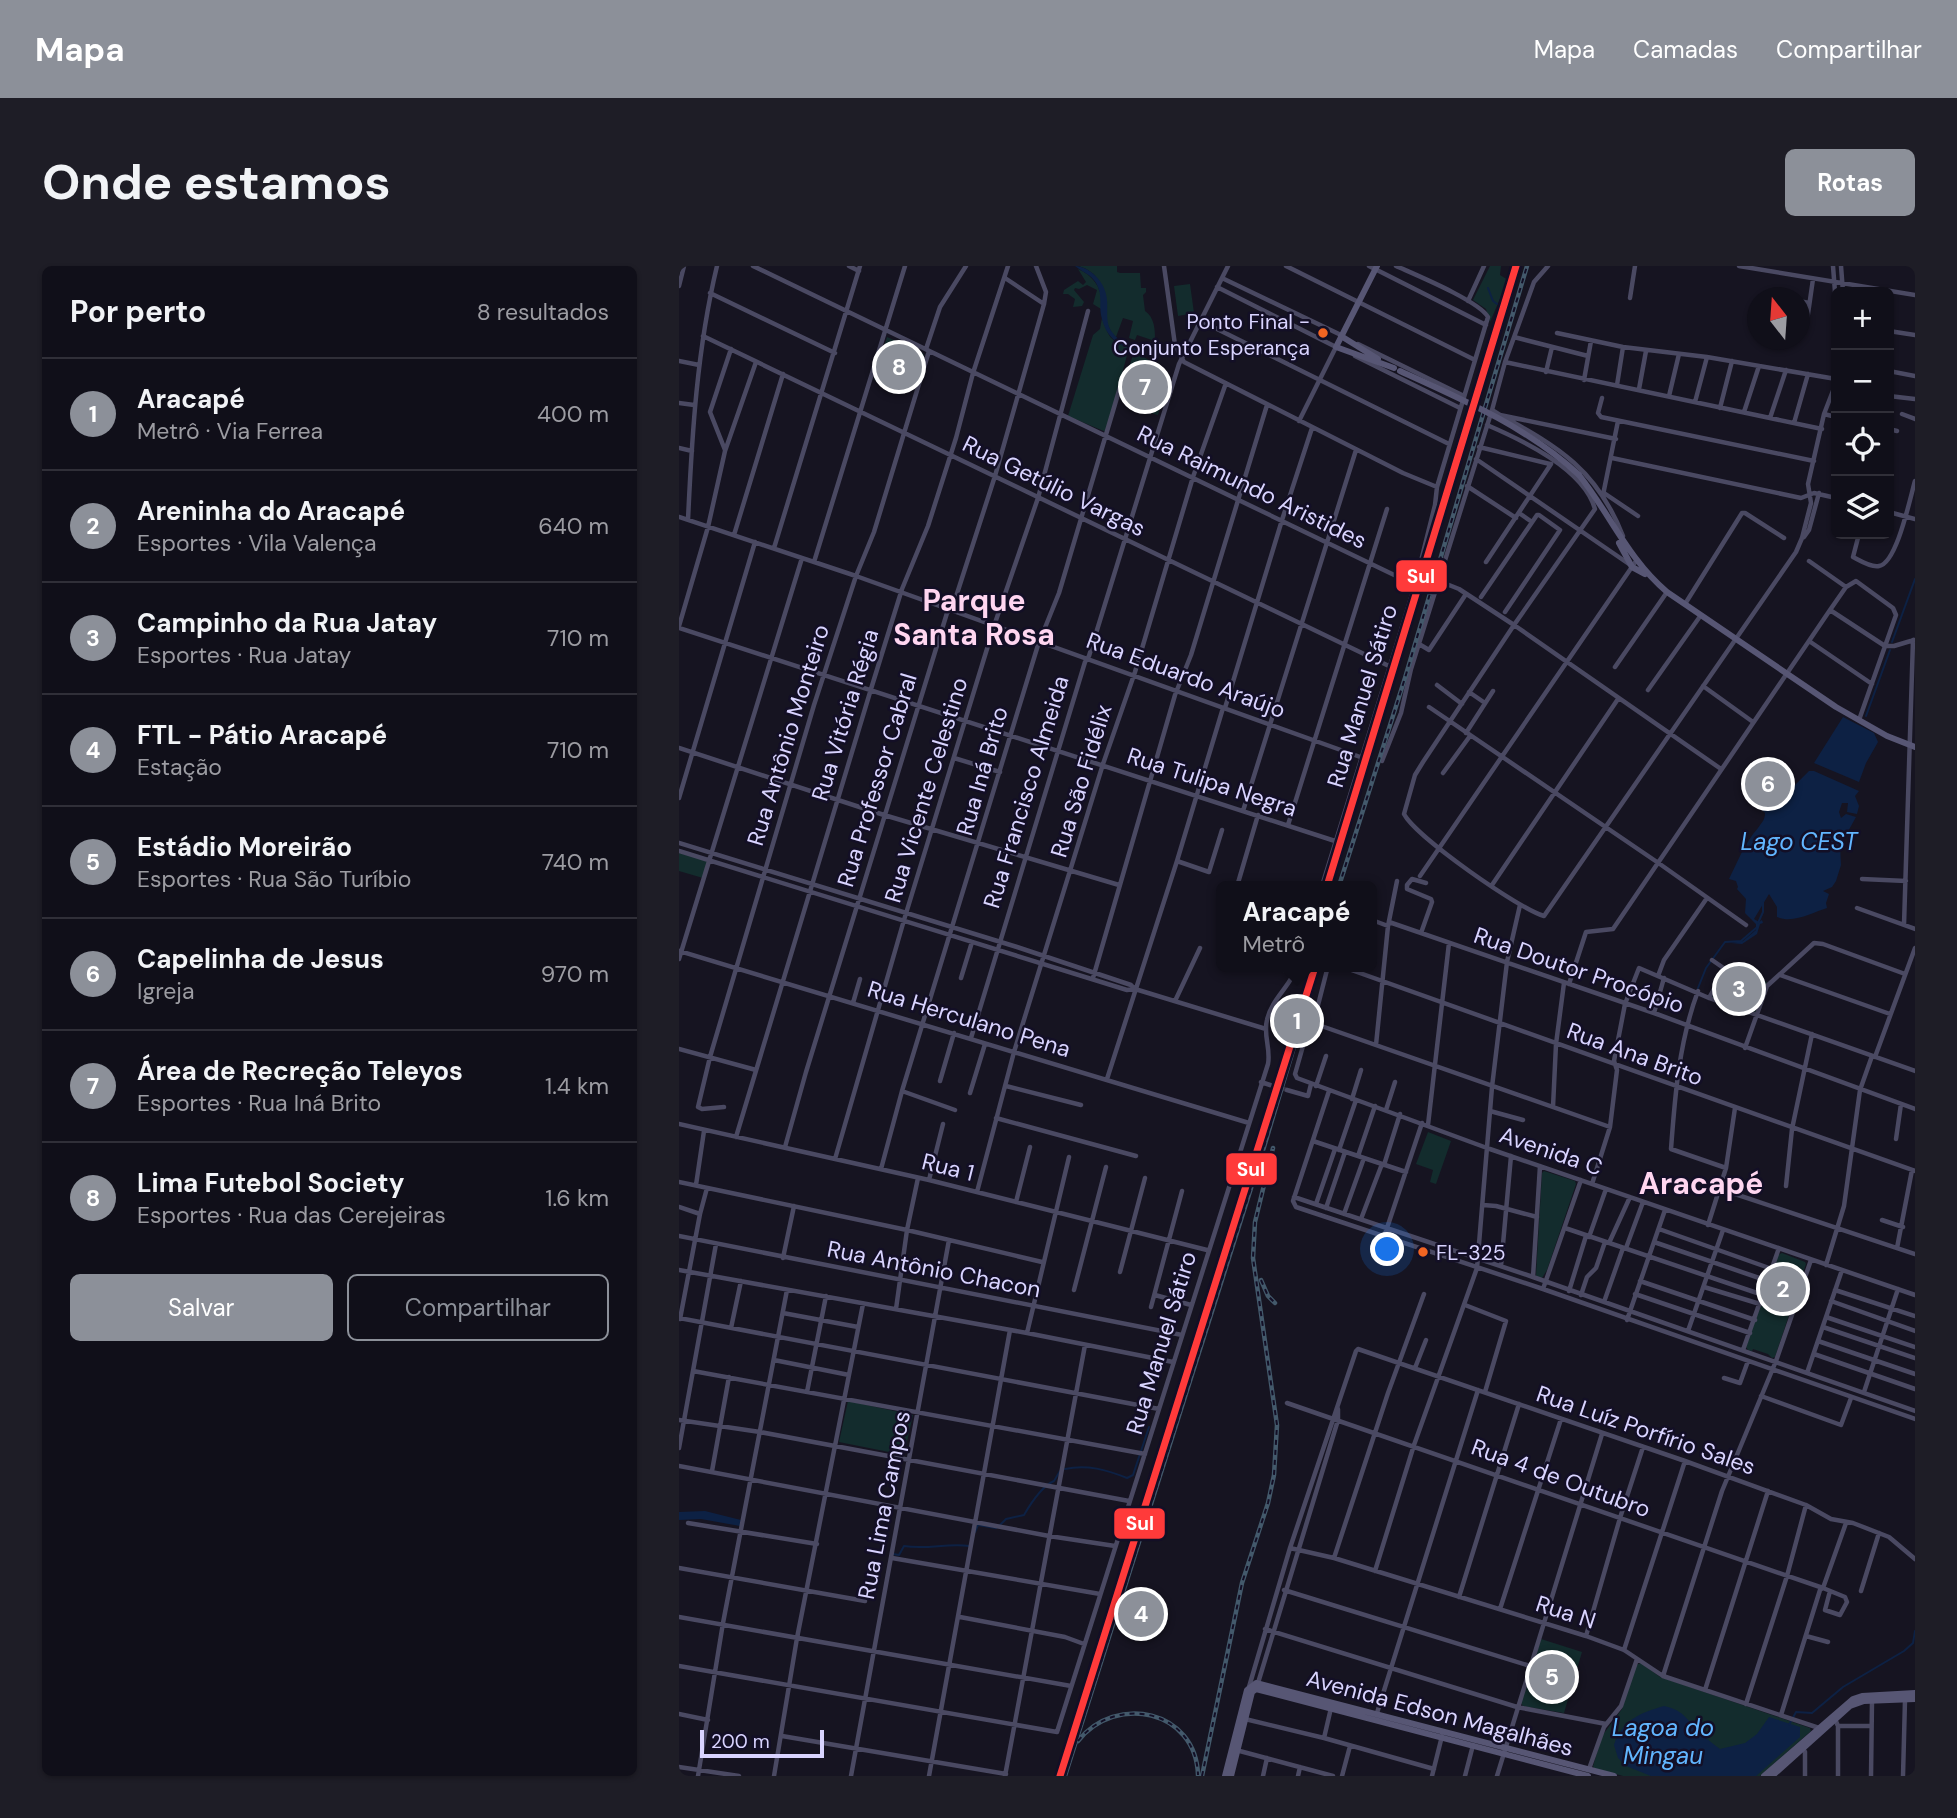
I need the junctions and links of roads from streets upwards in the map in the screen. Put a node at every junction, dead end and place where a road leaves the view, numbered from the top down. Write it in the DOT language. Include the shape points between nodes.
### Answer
graph roads {
  1 [pos="684,266"];
  2 [pos="717,266"];
  3 [pos="753,266"];
  4 [pos="849,266"];
  5 [pos="905,266"];
  6 [pos="965,266"];
  7 [pos="1008,266"];
  8 [pos="1036,266"];
  9 [pos="1164,266"];
  10 [pos="1228,266"];
  11 [pos="1286,266"];
  12 [pos="1396,266"];
  13 [pos="1548,266"];
  14 [pos="1635,266"];
  15 [pos="1739,266"];
  16 [pos="1833,266"];
  17 [pos="1841,266"];
  18 [pos="1374,267"];
  19 [pos="1482,267"];
  20 [pos="860,268"];
  21 [pos="1005,278"];
  22 [pos="1222,278"];
  23 [pos="1813,279"];
  24 [pos="1835,282"];
  25 [pos="1842,285"];
  26 [pos="679,286"];
  27 [pos="1835,287"];
  28 [pos="1217,288"];
  29 [pos="711,293"];
  30 [pos="1915,295"];
  31 [pos="1810,297"];
  32 [pos="1630,298"];
  33 [pos="1468,301"];
  34 [pos="1357,303"];
  35 [pos="1044,304"];
  36 [pos="846,311"];
  37 [pos="1088,311"];
  38 [pos="1201,321"];
  39 [pos="1318,324"];
  40 [pos="1486,325"];
  41 [pos="885,330"];
  42 [pos="1894,332"];
  43 [pos="1557,333"];
  44 [pos="1341,335"];
  45 [pos="1915,335"];
  46 [pos="703,336"];
  47 [pos="1313,336"];
  48 [pos="1514,337"];
  49 [pos="1591,341"];
  50 [pos="1357,344"];
  51 [pos="1336,347"];
  52 [pos="1552,347"];
  53 [pos="1623,347"];
  54 [pos="731,349"];
  55 [pos="927,350"];
  56 [pos="1646,351"];
  57 [pos="835,353"];
  58 [pos="1352,353"];
  59 [pos="1679,354"];
  60 [pos="1588,356"];
  61 [pos="1182,358"];
  62 [pos="1707,358"];
  63 [pos="1174,359"];
  64 [pos="1475,360"];
  65 [pos="679,361"];
  66 [pos="1732,361"];
  67 [pos="756,362"];
  68 [pos="1505,362"];
  69 [pos="699,365"];
  70 [pos="1759,366"];
  71 [pos="1397,370"];
  72 [pos="1786,370"];
  73 [pos="1546,372"];
  74 [pos="973,373"];
  75 [pos="1894,373"];
  76 [pos="783,374"];
  77 [pos="1808,374"];
  78 [pos="1915,376"];
  79 [pos="1319,380"];
  80 [pos="1584,380"];
  81 [pos="1831,380"];
  82 [pos="1226,383"];
  83 [pos="1121,384"];
  84 [pos="1617,385"];
  85 [pos="1639,389"];
  86 [pos="822,393"];
  87 [pos="1017,393"];
  88 [pos="1831,395"];
  89 [pos="1464,396"];
  90 [pos="1669,396"];
  91 [pos="1894,397"];
  92 [pos="1602,398"];
  93 [pos="1915,399"];
  94 [pos="1695,402"];
  95 [pos="679,404"];
  96 [pos="694,405"];
  97 [pos="1267,405"];
  98 [pos="1460,408"];
  99 [pos="1720,408"];
  100 [pos="1492,410"];
  101 [pos="859,412"];
  102 [pos="1744,412"];
  103 [pos="1824,414"];
  104 [pos="1902,414"];
  105 [pos="1061,415"];
  106 [pos="1500,415"];
  107 [pos="1831,416"];
  108 [pos="1770,418"];
  109 [pos="1915,419"];
  110 [pos="1299,421"];
  111 [pos="1618,421"];
  112 [pos="1794,423"];
  113 [pos="1487,425"];
  114 [pos="1313,428"];
  115 [pos="1822,429"];
  116 [pos="1894,430"];
  117 [pos="1897,431"];
  118 [pos="905,433"];
  119 [pos="1106,436"];
  120 [pos="1616,439"];
  121 [pos="1449,444"];
  122 [pos="1479,447"];
  123 [pos="679,448"];
  124 [pos="692,450"];
  125 [pos="1356,450"];
  126 [pos="725,451"];
  127 [pos="950,455"];
  128 [pos="1149,456"];
  129 [pos="1612,458"];
  130 [pos="1476,459"];
  131 [pos="1814,461"];
  132 [pos="1558,463"];
  133 [pos="1551,464"];
  134 [pos="995,476"];
  135 [pos="1193,477"];
  136 [pos="1915,481"];
  137 [pos="1467,486"];
  138 [pos="1437,487"];
  139 [pos="1819,493"];
  140 [pos="1603,494"];
  141 [pos="1809,495"];
  142 [pos="1530,496"];
  143 [pos="1831,497"];
  144 [pos="1038,498"];
  145 [pos="1238,499"];
  146 [pos="1387,509"];
  147 [pos="1894,513"];
  148 [pos="1556,514"];
  149 [pos="1517,515"];
  150 [pos="1638,516"];
  151 [pos="1905,516"];
  152 [pos="679,517"];
  153 [pos="1082,519"];
  154 [pos="1608,519"];
  155 [pos="1915,519"];
  156 [pos="688,520"];
  157 [pos="1282,520"];
  158 [pos="1532,522"];
  159 [pos="1551,523"];
  160 [pos="708,527"];
  161 [pos="1579,530"];
  162 [pos="734,535"];
  163 [pos="1784,538"];
  164 [pos="1125,539"];
  165 [pos="1858,539"];
  166 [pos="755,542"];
  167 [pos="1326,542"];
  168 [pos="1800,544"];
  169 [pos="1625,546"];
  170 [pos="774,548"];
  171 [pos="802,558"];
  172 [pos="1168,561"];
  173 [pos="1809,561"];
  174 [pos="814,562"];
  175 [pos="1486,562"];
  176 [pos="1369,564"];
  177 [pos="1635,564"];
  178 [pos="856,576"];
  179 [pos="1439,581"];
  180 [pos="1212,582"];
  181 [pos="1415,585"];
  182 [pos="1846,587"];
  183 [pos="1667,592"];
  184 [pos="902,593"];
  185 [pos="1466,594"];
  186 [pos="1481,597"];
  187 [pos="1256,603"];
  188 [pos="1685,604"];
  189 [pos="951,610"];
  190 [pos="1830,610"];
  191 [pos="1504,612"];
  192 [pos="1701,615"];
  193 [pos="1300,625"];
  194 [pos="1514,625"];
  195 [pos="994,626"];
  196 [pos="679,627"];
  197 [pos="1735,638"];
  198 [pos="1914,640"];
  199 [pos="1040,641"];
  200 [pos="1809,641"];
  201 [pos="725,642"];
  202 [pos="1419,644"];
  203 [pos="1344,646"];
  204 [pos="1885,646"];
  205 [pos="771,657"];
  206 [pos="1087,658"];
  207 [pos="1568,663"];
  208 [pos="1391,667"];
  209 [pos="1615,667"];
  210 [pos="824,674"];
  211 [pos="1787,674"];
  212 [pos="1133,675"];
  213 [pos="1872,684"];
  214 [pos="1437,685"];
  215 [pos="1703,685"];
  216 [pos="871,689"];
  217 [pos="1649,690"];
  218 [pos="1493,691"];
  219 [pos="1177,692"];
  220 [pos="1469,692"];
  221 [pos="1618,699"];
  222 [pos="1485,703"];
  223 [pos="1462,704"];
  224 [pos="918,705"];
  225 [pos="1429,707"];
  226 [pos="1224,708"];
  227 [pos="966,720"];
  228 [pos="1859,720"];
  229 [pos="1450,722"];
  230 [pos="1754,722"];
  231 [pos="1269,725"];
  232 [pos="1670,733"];
  233 [pos="1468,734"];
  234 [pos="1011,735"];
  235 [pos="1315,741"];
  236 [pos="1912,746"];
  237 [pos="679,748"];
  238 [pos="1058,750"];
  239 [pos="692,752"];
  240 [pos="1503,757"];
  241 [pos="954,758"];
  242 [pos="1363,758"];
  243 [pos="1382,761"];
  244 [pos="1103,764"];
  245 [pos="739,768"];
  246 [pos="1721,769"];
  247 [pos="1000,772"];
  248 [pos="1443,773"];
  249 [pos="773,778"];
  250 [pos="1150,780"];
  251 [pos="790,783"];
  252 [pos="1554,792"];
  253 [pos="768,796"];
  254 [pos="1196,796"];
  255 [pos="679,798"];
  256 [pos="838,800"];
  257 [pos="1243,811"];
  258 [pos="884,815"];
  259 [pos="1258,815"];
  260 [pos="1288,825"];
  261 [pos="1606,827"];
  262 [pos="932,830"];
  263 [pos="1221,830"];
  264 [pos="1335,841"];
  265 [pos="679,843"];
  266 [pos="979,844"];
  267 [pos="1439,849"];
  268 [pos="679,851"];
  269 [pos="712,852"];
  270 [pos="1025,859"];
  271 [pos="709,860"];
  272 [pos="1177,861"];
  273 [pos="1657,862"];
  274 [pos="765,869"];
  275 [pos="1071,871"];
  276 [pos="762,876"];
  277 [pos="1420,876"];
  278 [pos="1862,879"];
  279 [pos="1239,881"];
  280 [pos="1323,881"];
  281 [pos="1397,881"];
  282 [pos="1426,883"];
  283 [pos="1906,883"];
  284 [pos="811,884"];
  285 [pos="1492,885"];
  286 [pos="1915,885"];
  287 [pos="1119,886"];
  288 [pos="809,891"];
  289 [pos="859,898"];
  290 [pos="1707,898"];
  291 [pos="856,905"];
  292 [pos="1520,905"];
  293 [pos="1857,908"];
  294 [pos="906,914"];
  295 [pos="904,920"];
  296 [pos="1377,921"];
  297 [pos="1388,924"];
  298 [pos="1746,925"];
  299 [pos="1904,925"];
  300 [pos="952,928"];
  301 [pos="1915,929"];
  302 [pos="1421,933"];
  303 [pos="950,935"];
  304 [pos="972,942"];
  305 [pos="1448,943"];
  306 [pos="997,946"];
  307 [pos="1200,948"];
  308 [pos="1915,948"];
  309 [pos="680,951"];
  310 [pos="1045,956"];
  311 [pos="679,959"];
  312 [pos="1712,960"];
  313 [pos="1507,962"];
  314 [pos="1043,963"];
  315 [pos="737,967"];
  316 [pos="1291,972"];
  317 [pos="1326,972"];
  318 [pos="1356,972"];
  319 [pos="1295,973"];
  320 [pos="1780,975"];
  321 [pos="1905,975"];
  322 [pos="1094,976"];
  323 [pos="1661,977"];
  324 [pos="961,978"];
  325 [pos="860,979"];
  326 [pos="783,982"];
  327 [pos="1383,982"];
  328 [pos="1567,984"];
  329 [pos="1135,989"];
  330 [pos="1698,991"];
  331 [pos="830,996"];
  332 [pos="1709,998"];
  333 [pos="1175,1001"];
  334 [pos="853,1003"];
  335 [pos="1440,1003"];
  336 [pos="1625,1004"];
  337 [pos="877,1010"];
  338 [pos="1654,1013"];
  339 [pos="1890,1014"];
  340 [pos="1756,1015"];
  341 [pos="1311,1022"];
  342 [pos="922,1023"];
  343 [pos="1500,1024"];
  344 [pos="1686,1026"];
  345 [pos="1266,1029"];
  346 [pos="954,1032"];
  347 [pos="1812,1034"];
  348 [pos="971,1038"];
  349 [pos="985,1044"];
  350 [pos="1556,1044"];
  351 [pos="1376,1045"];
  352 [pos="1745,1048"];
  353 [pos="679,1049"];
  354 [pos="1014,1052"];
  355 [pos="1326,1056"];
  356 [pos="710,1057"];
  357 [pos="1873,1057"];
  358 [pos="1433,1065"];
  359 [pos="1616,1065"];
  360 [pos="1804,1069"];
  361 [pos="756,1070"];
  362 [pos="1361,1070"];
  363 [pos="1915,1071"];
  364 [pos="1107,1079"];
  365 [pos="940,1081"];
  366 [pos="1261,1082"];
  367 [pos="1395,1082"];
  368 [pos="1270,1085"];
  369 [pos="1313,1085"];
  370 [pos="1006,1086"];
  371 [pos="1492,1087"];
  372 [pos="1675,1087"];
  373 [pos="1287,1090"];
  374 [pos="1860,1090"];
  375 [pos="902,1091"];
  376 [pos="1329,1091"];
  377 [pos="970,1093"];
  378 [pos="1354,1099"];
  379 [pos="1901,1104"];
  380 [pos="1081,1105"];
  381 [pos="1375,1106"];
  382 [pos="724,1107"];
  383 [pos="1553,1107"];
  384 [pos="1735,1108"];
  385 [pos="1915,1109"];
  386 [pos="955,1110"];
  387 [pos="1386,1110"];
  388 [pos="1490,1111"];
  389 [pos="1400,1114"];
  390 [pos="996,1118"];
  391 [pos="1523,1120"];
  392 [pos="1249,1123"];
  393 [pos="679,1124"];
  394 [pos="943,1124"];
  395 [pos="1425,1124"];
  396 [pos="1610,1127"];
  397 [pos="1792,1129"];
  398 [pos="704,1131"];
  399 [pos="736,1137"];
  400 [pos="1896,1139"];
  401 [pos="1313,1141"];
  402 [pos="785,1147"];
  403 [pos="1030,1147"];
  404 [pos="1487,1147"];
  405 [pos="1850,1149"];
  406 [pos="1340,1150"];
  407 [pos="1136,1156"];
  408 [pos="1357,1156"];
  409 [pos="1511,1156"];
  410 [pos="1069,1157"];
  411 [pos="1364,1158"];
  412 [pos="835,1159"];
  413 [pos="1383,1164"];
  414 [pos="1540,1166"];
  415 [pos="1107,1167"];
  416 [pos="1726,1168"];
  417 [pos="881,1169"];
  418 [pos="1913,1171"];
  419 [pos="1406,1172"];
  420 [pos="918,1178"];
  421 [pos="1146,1178"];
  422 [pos="929,1180"];
  423 [pos="1581,1180"];
  424 [pos="679,1182"];
  425 [pos="1592,1184"];
  426 [pos="696,1185"];
  427 [pos="1786,1186"];
  428 [pos="706,1188"];
  429 [pos="1606,1189"];
  430 [pos="1720,1189"];
  431 [pos="1182,1191"];
  432 [pos="977,1192"];
  433 [pos="1294,1197"];
  434 [pos="1630,1197"];
  435 [pos="1016,1202"];
  436 [pos="1643,1202"];
  437 [pos="1316,1205"];
  438 [pos="1483,1205"];
  439 [pos="794,1206"];
  440 [pos="679,1207"];
  441 [pos="1326,1208"];
  442 [pos="1505,1208"];
  443 [pos="1665,1209"];
  444 [pos="1054,1210"];
  445 [pos="700,1214"];
  446 [pos="1344,1214"];
  447 [pos="1537,1216"];
  448 [pos="1359,1219"];
  449 [pos="1882,1220"];
  450 [pos="1093,1221"];
  451 [pos="1708,1225"];
  452 [pos="1355,1227"];
  453 [pos="1903,1227"];
  454 [pos="1387,1228"];
  455 [pos="1565,1228"];
  456 [pos="1839,1228"];
  457 [pos="1659,1229"];
  458 [pos="907,1230"];
  459 [pos="1723,1230"];
  460 [pos="1132,1231"];
  461 [pos="679,1236"];
  462 [pos="1588,1236"];
  463 [pos="1384,1237"];
  464 [pos="694,1239"];
  465 [pos="949,1240"];
  466 [pos="1169,1240"];
  467 [pos="1607,1242"];
  468 [pos="1654,1242"];
  469 [pos="716,1244"];
  470 [pos="1624,1248"];
  471 [pos="1779,1248"];
  472 [pos="1897,1248"];
  473 [pos="1717,1249"];
  474 [pos="1207,1250"];
  475 [pos="1456,1251"];
  476 [pos="1915,1254"];
  477 [pos="783,1258"];
  478 [pos="1648,1258"];
  479 [pos="1479,1259"];
  480 [pos="1453,1260"];
  481 [pos="1811,1260"];
  482 [pos="1042,1262"];
  483 [pos="1712,1262"];
  484 [pos="1826,1265"];
  485 [pos="1477,1268"];
  486 [pos="1503,1268"];
  487 [pos="1772,1269"];
  488 [pos="679,1270"];
  489 [pos="1842,1270"];
  490 [pos="688,1271"];
  491 [pos="1119,1272"];
  492 [pos="710,1275"];
  493 [pos="1533,1277"];
  494 [pos="1707,1277"];
  495 [pos="1504,1278"];
  496 [pos="900,1279"];
  497 [pos="741,1281"];
  498 [pos="1640,1281"];
  499 [pos="1546,1282"];
  500 [pos="1768,1282"];
  501 [pos="1704,1287"];
  502 [pos="941,1288"];
  503 [pos="1543,1289"];
  504 [pos="1898,1289"];
  505 [pos="787,1290"];
  506 [pos="1073,1290"];
  507 [pos="1835,1290"];
  508 [pos="1569,1291"];
  509 [pos="1424,1294"];
  510 [pos="1636,1294"];
  511 [pos="1155,1295"];
  512 [pos="1581,1295"];
  513 [pos="1763,1295"];
  514 [pos="1915,1295"];
  515 [pos="825,1296"];
  516 [pos="1699,1301"];
  517 [pos="1831,1301"];
  518 [pos="1604,1302"];
  519 [pos="863,1304"];
  520 [pos="1760,1304"];
  521 [pos="1191,1305"];
  522 [pos="1465,1305"];
  523 [pos="1033,1307"];
  524 [pos="1151,1307"];
  525 [pos="1892,1308"];
  526 [pos="896,1309"];
  527 [pos="1630,1310"];
  528 [pos="783,1314"];
  529 [pos="1694,1314"];
  530 [pos="936,1316"];
  531 [pos="1826,1317"];
  532 [pos="1915,1317"];
  533 [pos="680,1319"];
  534 [pos="1627,1320"];
  535 [pos="1755,1320"];
  536 [pos="821,1321"];
  537 [pos="701,1322"];
  538 [pos="1888,1322"];
  539 [pos="858,1327"];
  540 [pos="1823,1327"];
  541 [pos="731,1328"];
  542 [pos="1010,1330"];
  543 [pos="1688,1331"];
  544 [pos="1915,1331"];
  545 [pos="1027,1333"];
  546 [pos="1750,1333"];
  547 [pos="1182,1335"];
  548 [pos="1882,1336"];
  549 [pos="778,1337"];
  550 [pos="1426,1340"];
  551 [pos="1818,1341"];
  552 [pos="817,1344"];
  553 [pos="1085,1345"];
  554 [pos="1879,1346"];
  555 [pos="1915,1347"];
  556 [pos="1743,1350"];
  557 [pos="853,1351"];
  558 [pos="1814,1354"];
  559 [pos="1915,1358"];
  560 [pos="774,1360"];
  561 [pos="1874,1360"];
  562 [pos="1776,1361"];
  563 [pos="1173,1362"];
  564 [pos="1400,1362"];
  565 [pos="1748,1362"];
  566 [pos="927,1365"];
  567 [pos="812,1368"];
  568 [pos="1415,1368"];
  569 [pos="1771,1369"];
  570 [pos="693,1371"];
  571 [pos="1807,1373"];
  572 [pos="1869,1374"];
  573 [pos="1915,1374"];
  574 [pos="849,1375"];
  575 [pos="729,1377"];
  576 [pos="1438,1377"];
  577 [pos="1002,1378"];
  578 [pos="1724,1378"];
  579 [pos="769,1384"];
  580 [pos="1915,1389"];
  581 [pos="1478,1390"];
  582 [pos="807,1392"];
  583 [pos="1485,1392"];
  584 [pos="1864,1392"];
  585 [pos="1076,1393"];
  586 [pos="1761,1396"];
  587 [pos="1851,1397"];
  588 [pos="844,1398"];
  589 [pos="1287,1403"];
  590 [pos="1518,1404"];
  591 [pos="1159,1409"];
  592 [pos="1915,1411"];
  593 [pos="919,1412"];
  594 [pos="1335,1419"];
  595 [pos="1562,1419"];
  596 [pos="1915,1419"];
  597 [pos="681,1420"];
  598 [pos="722,1426"];
  599 [pos="993,1426"];
  600 [pos="760,1432"];
  601 [pos="1375,1432"];
  602 [pos="1602,1434"];
  603 [pos="1069,1440"];
  604 [pos="1414,1445"];
  605 [pos="834,1446"];
  606 [pos="1643,1447"];
  607 [pos="679,1448"];
  608 [pos="1145,1454"];
  609 [pos="1456,1460"];
  610 [pos="909,1461"];
  611 [pos="1685,1461"];
  612 [pos="679,1466"];
  613 [pos="712,1471"];
  614 [pos="1497,1473"];
  615 [pos="985,1474"];
  616 [pos="1729,1476"];
  617 [pos="1313,1477"];
  618 [pos="751,1478"];
  619 [pos="1319,1479"];
  620 [pos="1058,1488"];
  621 [pos="1538,1489"];
  622 [pos="1768,1491"];
  623 [pos="825,1492"];
  624 [pos="1129,1501"];
  625 [pos="1579,1504"];
  626 [pos="1806,1505"];
  627 [pos="901,1507"];
  628 [pos="1620,1518"];
  629 [pos="688,1522"];
  630 [pos="976,1522"];
  631 [pos="1846,1523"];
  632 [pos="741,1531"];
  633 [pos="1664,1533"];
  634 [pos="1879,1533"];
  635 [pos="1049,1536"];
  636 [pos="817,1544"];
  637 [pos="1115,1546"];
  638 [pos="1290,1548"];
  639 [pos="1298,1548"];
  640 [pos="1704,1548"];
  641 [pos="892,1558"];
  642 [pos="1334,1558"];
  643 [pos="1915,1559"];
  644 [pos="1745,1562"];
  645 [pos="679,1568"];
  646 [pos="967,1571"];
  647 [pos="1375,1571"];
  648 [pos="1787,1576"];
  649 [pos="732,1577"];
  650 [pos="1040,1584"];
  651 [pos="1417,1585"];
  652 [pos="1278,1588"];
  653 [pos="1823,1588"];
  654 [pos="806,1590"];
  655 [pos="1285,1590"];
  656 [pos="1830,1591"];
  657 [pos="1861,1591"];
  658 [pos="1100,1594"];
  659 [pos="1459,1597"];
  660 [pos="865,1601"];
  661 [pos="1500,1609"];
  662 [pos="679,1617"];
  663 [pos="960,1617"];
  664 [pos="723,1623"];
  665 [pos="1545,1623"];
  666 [pos="1403,1626"];
  667 [pos="1265,1629"];
  668 [pos="1272,1631"];
  669 [pos="1032,1632"];
  670 [pos="1586,1636"];
  671 [pos="1806,1636"];
  672 [pos="797,1638"];
  673 [pos="1828,1642"];
  674 [pos="1084,1644"];
  675 [pos="1261,1644"];
  676 [pos="1268,1647"];
  677 [pos="1624,1650"];
  678 [pos="874,1651"];
  679 [pos="1258,1654"];
  680 [pos="1265,1657"];
  681 [pos="1637,1659"];
  682 [pos="950,1664"];
  683 [pos="679,1666"];
  684 [pos="1531,1666"];
  685 [pos="1391,1667"];
  686 [pos="714,1672"];
  687 [pos="1663,1676"];
  688 [pos="1023,1678"];
  689 [pos="789,1685"];
  690 [pos="1071,1686"];
  691 [pos="1258,1686"];
  692 [pos="1248,1687"];
  693 [pos="1705,1690"];
  694 [pos="1915,1693"];
  695 [pos="1906,1697"];
  696 [pos="865,1699"];
  697 [pos="1915,1699"];
  698 [pos="1872,1701"];
  699 [pos="1746,1704"];
  700 [pos="1332,1706"];
  701 [pos="1517,1707"];
  702 [pos="941,1713"];
  703 [pos="1377,1713"];
  704 [pos="679,1714"];
  705 [pos="1781,1715"];
  706 [pos="1833,1717"];
  707 [pos="1245,1718"];
  708 [pos="708,1720"];
  709 [pos="1606,1724"];
  710 [pos="1015,1726"];
  711 [pos="1838,1726"];
  712 [pos="1871,1726"];
  713 [pos="1820,1729"];
  714 [pos="1443,1734"];
  715 [pos="782,1735"];
  716 [pos="1324,1738"];
  717 [pos="1476,1744"];
  718 [pos="1350,1746"];
  719 [pos="1801,1746"];
  720 [pos="855,1747"];
  721 [pos="1234,1750"];
  722 [pos="1503,1751"];
  723 [pos="1267,1758"];
  724 [pos="932,1762"];
  725 [pos="679,1767"];
  726 [pos="1300,1767"];
  727 [pos="699,1769"];
  728 [pos="1434,1769"];
  729 [pos="1589,1773"];
  730 [pos="1572,1774"];
  731 [pos="1005,1775"];
  732 [pos="1605,1775"];
  733 [pos="698,1776"];
  734 [pos="740,1776"];
  735 [pos="775,1776"];
  736 [pos="851,1776"];
  737 [pos="929,1776"];
  738 [pos="1225,1776"];
  739 [pos="1231,1776"];
  740 [pos="1263,1776"];
  741 [pos="1298,1776"];
  742 [pos="1331,1776"];
  743 [pos="1342,1776"];
  744 [pos="1432,1776"];
  745 [pos="1465,1776"];
  746 [pos="1497,1776"];
  747 [pos="1614,1776"];
  748 [pos="1764,1776"];
  749 [pos="1772,1776"];
  750 [pos="1805,1776"];
  751 [pos="1837,1776"];
  752 [pos="1871,1776"];
  753 [pos="1903,1776"];
  1 -- 26 [label="street"];
  2 -- 29 [label="street"];
  3 -- 36 [label="street, Rua Raimundo Aristides"];
  4 -- 20 [label="street"];
  5 -- 41 [label="street"];
  6 -- 55 [label="street, Rua Antônio Monteiro" via="940,307"];
  7 -- 21 [label="street, Rua Vitória Régia"];
  8 -- 35 [label="street, Rua Professor Cabral" via="1046,292"];
  9 -- 61 [label="street" via="1175,345"];
  10 -- 22 [label="street, Rua Francisco Almeida"];
  11 -- 34 [label="street"];
  12 -- 33 [label="street"];
  13 -- 48 [label="street" via="1534,282"];
  14 -- 32 [label="street"];
  15 -- 23 [label="street"];
  16 -- 24 [label="street"];
  17 -- 25 [label="street"];
  18 -- 34 [label="street"];
  18 -- 40 [label="street"];
  19 -- 33 [label="street"];
  20 -- 36 [label="street"];
  21 -- 35 [label="street"];
  21 -- 74 [label="street, Rua Vitória Régia"];
  22 -- 28 [label="street, Rua Francisco Almeida"];
  22 -- 39 [label="street"];
  23 -- 24 [label="street"];
  23 -- 31 [label="street"];
  24 -- 25 [label="street"];
  24 -- 27 [label="street"];
  25 -- 30 [label="street"];
  28 -- 38 [label="street, Rua Francisco Almeida"];
  28 -- 47 [label="street"];
  29 -- 46 [label="street"];
  29 -- 57 [label="street"];
  33 -- 40 [label="street, Rua Manuel Sátiro" via="1486,313"];
  34 -- 44 [label="street"];
  34 -- 64 [label="street"];
  35 -- 87 [label="street, Rua Professor Cabral"];
  36 -- 41 [label="street, Rua Raimundo Aristides"];
  36 -- 57 [label="street"];
  37 -- 105 [label="street, Rua Vicente Celestino"];
  38 -- 61 [label="street, Rua Francisco Almeida"];
  38 -- 79 [label="street"];
  39 -- 44 [label="street"];
  39 -- 47 [label="street"];
  40 -- 64 [label="street, Rua Manuel Sátiro"];
  41 -- 55 [label="street, Rua Raimundo Aristides"];
  41 -- 101 [label="street"];
  42 -- 45 [label="street"];
  43 -- 49 [label="street"];
  44 -- 50 [label="street"];
  44 -- 51 [label="street"];
  46 -- 54 [label="street, Rua Getúlio Vargas"];
  46 -- 69 [label="street"];
  47 -- 51 [label="street"];
  48 -- 52 [label="street"];
  48 -- 68 [label="street"];
  49 -- 53 [label="street"];
  49 -- 60 [label="street"];
  50 -- 71 [label="street"];
  50 -- 89 [label="street"];
  51 -- 58 [label="street"];
  51 -- 79 [label="street"];
  52 -- 60 [label="street"];
  52 -- 73 [label="street"];
  53 -- 56 [label="street"];
  53 -- 84 [label="street"];
  54 -- 67 [label="street, Rua Getúlio Vargas"];
  54 -- 126 [label="street" via="711,412"];
  55 -- 74 [label="street, Rua Raimundo Aristides"];
  55 -- 118 [label="street, Rua Antônio Monteiro"];
  56 -- 59 [label="street"];
  56 -- 85 [label="street"];
  57 -- 86 [label="street"];
  58 -- 71 [label="street"];
  58 -- 98 [label="street"];
  59 -- 62 [label="street"];
  59 -- 90 [label="street"];
  60 -- 80 [label="street"];
  61 -- 63 [label="street"];
  61 -- 82 [label="street"];
  61 -- 128 [label="street, Rua Francisco Almeida"];
  62 -- 66 [label="street"];
  62 -- 94 [label="street"];
  64 -- 89 [label="street, Rua Manuel Sátiro"];
  65 -- 69 [label="street"];
  66 -- 70 [label="street"];
  66 -- 99 [label="street"];
  67 -- 76 [label="street, Rua Getúlio Vargas"];
  67 -- 126 [label="street"];
  68 -- 73 [label="street"];
  68 -- 100 [label="street"];
  69 -- 96 [label="street"];
  70 -- 72 [label="street"];
  70 -- 102 [label="street"];
  71 -- 154 [label="street, bridge" via="1540,443 1579,475"];
  72 -- 77 [label="street"];
  72 -- 108 [label="street"];
  73 -- 80 [label="street"];
  74 -- 87 [label="street, Rua Raimundo Aristides"];
  74 -- 127 [label="street, Rua Vitória Régia"];
  75 -- 78 [label="street"];
  76 -- 86 [label="street, Rua Getúlio Vargas"];
  76 -- 162 [label="street"];
  77 -- 81 [label="street"];
  77 -- 112 [label="street"];
  79 -- 110 [label="street"];
  79 -- 121 [label="street"];
  80 -- 84 [label="street"];
  82 -- 97 [label="street"];
  82 -- 135 [label="street, Rua São Fidélix"];
  83 -- 119 [label="street, Rua Iná Brito"];
  84 -- 85 [label="street"];
  85 -- 90 [label="street"];
  86 -- 101 [label="street, Rua Getúlio Vargas"];
  86 -- 170 [label="street"];
  87 -- 105 [label="street, Rua Raimundo Aristides"];
  87 -- 134 [label="street, Rua Professor Cabral"];
  88 -- 103 [label="street"];
  89 -- 98 [label="street, Rua Manuel Sátiro"];
  90 -- 94 [label="street"];
  91 -- 93 [label="street"];
  92 -- 111 [label="street" via="1599,415"];
  94 -- 99 [label="street"];
  95 -- 96 [label="street"];
  96 -- 124 [label="street"];
  97 -- 110 [label="street"];
  97 -- 145 [label="street"];
  98 -- 121 [label="street, Rua Manuel Sátiro"];
  99 -- 102 [label="street"];
  100 -- 106 [label="street"];
  100 -- 113 [label="street"];
  101 -- 118 [label="street, Rua Getúlio Vargas"];
  101 -- 174 [label="street"];
  102 -- 108 [label="street"];
  103 -- 107 [label="street"];
  103 -- 115 [label="street"];
  104 -- 109 [label="street"];
  105 -- 119 [label="street, Rua Raimundo Aristides"];
  105 -- 144 [label="street, Rua Vicente Celestino"];
  106 -- 120 [label="street"];
  106 -- 140 [label="street" via="1551,442"];
  108 -- 112 [label="street"];
  110 -- 114 [label="street"];
  111 -- 120 [label="street"];
  111 -- 131 [label="street"];
  112 -- 115 [label="street"];
  113 -- 122 [label="street"];
  113 -- 132 [label="street"];
  114 -- 125 [label="street"];
  114 -- 157 [label="street"];
  115 -- 131 [label="street"];
  116 -- 117 [label="street"];
  118 -- 127 [label="street, Rua Getúlio Vargas"];
  118 -- 178 [label="street, Rua Antônio Monteiro"];
  119 -- 128 [label="street, Rua Raimundo Aristides"];
  119 -- 153 [label="street, Rua Iná Brito"];
  120 -- 129 [label="street"];
  121 -- 138 [label="street, Rua Manuel Sátiro"];
  122 -- 130 [label="street"];
  122 -- 133 [label="street"];
  123 -- 124 [label="street"];
  124 -- 156 [label="street"];
  125 -- 138 [label="street"];
  125 -- 167 [label="street"];
  126 -- 160 [label="street"];
  127 -- 134 [label="street, Rua Getúlio Vargas"];
  127 -- 184 [label="street, Rua Vitória Régia"];
  128 -- 135 [label="street, Rua Raimundo Aristides"];
  128 -- 164 [label="street, Rua Francisco Almeida"];
  129 -- 140 [label="street"];
  129 -- 141 [label="street" via="1801,498"];
  130 -- 137 [label="street"];
  130 -- 142 [label="street"];
  131 -- 141 [label="street"];
  132 -- 133 [label="street"];
  132 -- 161 [label="street" via="1584,489 1595,509"];
  133 -- 142 [label="street"];
  134 -- 144 [label="street, Rua Getúlio Vargas"];
  134 -- 189 [label="street, Rua Professor Cabral"];
  135 -- 145 [label="street, Rua Raimundo Aristides"];
  135 -- 172 [label="street, Rua São Fidélix"];
  136 -- 151 [label="street"];
  137 -- 149 [label="street"];
  137 -- 179 [label="street"];
  138 -- 181 [label="street, Rua Manuel Sátiro"];
  139 -- 141 [label="street"];
  139 -- 143 [label="street"];
  139 -- 168 [label="street" via="1809,530"];
  140 -- 150 [label="street"];
  140 -- 169 [label="street"];
  141 -- 168 [label="street"];
  142 -- 148 [label="street"];
  142 -- 149 [label="street"];
  144 -- 153 [label="street, Rua Getúlio Vargas"];
  144 -- 195 [label="street, Rua Vicente Celestino"];
  145 -- 157 [label="street, Rua Raimundo Aristides"];
  145 -- 180 [label="street"];
  146 -- 176 [label="street"];
  147 -- 151 [label="street"];
  148 -- 159 [label="street"];
  148 -- 161 [label="street"];
  149 -- 158 [label="street"];
  149 -- 175 [label="street"];
  151 -- 155 [label="street"];
  151 -- 165 [label="street" via="1896,546 1883,565 1854,558"];
  152 -- 156 [label="street, Rua Eduardo Araújo"];
  153 -- 164 [label="street, Rua Getúlio Vargas"];
  153 -- 199 [label="street, Rua Iná Brito"];
  154 -- 169 [label="street"];
  154 -- 177 [label="street"];
  156 -- 160 [label="street, Rua Eduardo Araújo"];
  157 -- 167 [label="street, Rua Raimundo Aristides"];
  157 -- 187 [label="street"];
  158 -- 159 [label="street" via="1538,514"];
  158 -- 186 [label="street"];
  159 -- 191 [label="street" via="1560,530"];
  160 -- 162 [label="street, Rua Eduardo Araújo"];
  160 -- 196 [label="street"];
  161 -- 177 [label="street"];
  161 -- 194 [label="street"];
  162 -- 166 [label="street, Rua Eduardo Araújo"];
  163 -- 188 [label="street" via="1742,513"];
  164 -- 172 [label="street, Rua Getúlio Vargas"];
  164 -- 206 [label="street, Rua Francisco Almeida"];
  166 -- 170 [label="street, Rua Eduardo Araújo"];
  166 -- 201 [label="street"];
  167 -- 176 [label="street, Rua Raimundo Aristides"];
  167 -- 193 [label="street"];
  168 -- 197 [label="street"];
  169 -- 177 [label="street"];
  170 -- 171 [label="street, Rua Eduardo Araújo"];
  171 -- 174 [label="street, Rua Eduardo Araújo"];
  171 -- 205 [label="street"];
  172 -- 180 [label="street, Rua Getúlio Vargas"];
  172 -- 212 [label="street, Rua São Fidélix"];
  173 -- 182 [label="street"];
  174 -- 178 [label="street, Rua Eduardo Araújo"];
  176 -- 181 [label="street, Rua Raimundo Aristides"];
  176 -- 203 [label="street"];
  177 -- 183 [label="street"];
  177 -- 207 [label="street"];
  178 -- 184 [label="street, Rua Eduardo Araújo"];
  178 -- 210 [label="street, Rua Antônio Monteiro"];
  179 -- 185 [label="street"];
  179 -- 202 [label="street"];
  180 -- 187 [label="street, Rua Getúlio Vargas"];
  180 -- 219 [label="street"];
  181 -- 208 [label="street, Rua Manuel Sátiro"];
  182 -- 190 [label="street"];
  182 -- 204 [label="street" via="1857,582 1890,605 1896,615"];
  183 -- 188 [label="street"];
  183 -- 209 [label="street"];
  184 -- 189 [label="street, Rua Eduardo Araújo"];
  184 -- 216 [label="street, Rua Vitória Régia"];
  185 -- 194 [label="street"];
  185 -- 202 [label="street" via="1429,650"];
  187 -- 193 [label="street, Rua Getúlio Vargas"];
  187 -- 226 [label="street"];
  188 -- 192 [label="street"];
  189 -- 195 [label="street, Rua Eduardo Araújo"];
  189 -- 224 [label="street, Rua Professor Cabral"];
  190 -- 200 [label="street"];
  190 -- 204 [label="street"];
  192 -- 197 [label="street"];
  192 -- 217 [label="street"];
  193 -- 203 [label="street, Rua Getúlio Vargas"];
  193 -- 231 [label="street"];
  194 -- 207 [label="street"];
  194 -- 220 [label="street"];
  195 -- 199 [label="street, Rua Eduardo Araújo"];
  195 -- 227 [label="street, Rua Vicente Celestino"];
  196 -- 201 [label="street, Rua Tulipa Negra"];
  197 -- 211 [label="street"];
  197 -- 215 [label="street"];
  198 -- 204 [label="street"];
  198 -- 236 [label="street"];
  199 -- 206 [label="street, Rua Eduardo Araújo"];
  199 -- 234 [label="street, Rua Iná Brito"];
  200 -- 211 [label="street"];
  200 -- 213 [label="street"];
  201 -- 205 [label="street, Rua Tulipa Negra"];
  201 -- 239 [label="street"];
  202 -- 243 [label="street"];
  203 -- 208 [label="street, Rua Getúlio Vargas"];
  203 -- 235 [label="street"];
  204 -- 213 [label="street"];
  205 -- 210 [label="street, Rua Tulipa Negra"];
  205 -- 245 [label="street"];
  206 -- 212 [label="street, Rua Eduardo Araújo"];
  206 -- 238 [label="street, Rua Francisco Almeida"];
  207 -- 221 [label="street"];
  207 -- 240 [label="street"];
  208 -- 242 [label="street, Rua Manuel Sátiro"];
  210 -- 216 [label="street, Rua Tulipa Negra"];
  210 -- 251 [label="street, Rua Antônio Monteiro"];
  211 -- 228 [label="street"];
  211 -- 230 [label="street"];
  212 -- 219 [label="street, Rua Eduardo Araújo"];
  212 -- 244 [label="street, Rua São Fidélix"];
  213 -- 228 [label="street"];
  214 -- 223 [label="street"];
  215 -- 230 [label="street"];
  215 -- 232 [label="street"];
  216 -- 224 [label="street, Rua Tulipa Negra"];
  216 -- 256 [label="street, Rua Vitória Régia"];
  218 -- 222 [label="street"];
  219 -- 226 [label="street, Rua Eduardo Araújo"];
  219 -- 250 [label="street"];
  220 -- 222 [label="street"];
  220 -- 223 [label="street"];
  221 -- 232 [label="street"];
  221 -- 252 [label="street"];
  222 -- 233 [label="street"];
  223 -- 229 [label="street"];
  224 -- 227 [label="street, Rua Tulipa Negra"];
  224 -- 258 [label="street, Rua Professor Cabral"];
  225 -- 229 [label="street"];
  226 -- 231 [label="street, Rua Eduardo Araújo"];
  226 -- 254 [label="street"];
  227 -- 234 [label="street, Rua Tulipa Negra"];
  227 -- 241 [label="street, Rua Vicente Celestino"];
  228 -- 236 [label="street"];
  229 -- 233 [label="street"];
  229 -- 267 [label="street" via="1415,775 1404,811 1418,832"];
  230 -- 246 [label="street"];
  231 -- 235 [label="street, Rua Eduardo Araújo"];
  231 -- 257 [label="street"];
  232 -- 246 [label="street"];
  232 -- 261 [label="street"];
  233 -- 240 [label="street"];
  233 -- 248 [label="street"];
  234 -- 238 [label="street, Rua Tulipa Negra"];
  234 -- 247 [label="street, Rua Iná Brito"];
  235 -- 242 [label="street, Rua Eduardo Araújo"];
  235 -- 260 [label="street"];
  236 -- 283 [label="street"];
  237 -- 239 [label="street"];
  238 -- 244 [label="street, Rua Tulipa Negra"];
  238 -- 270 [label="street, Rua Francisco Almeida"];
  239 -- 245 [label="street"];
  239 -- 255 [label="street"];
  240 -- 252 [label="street"];
  240 -- 267 [label="street"];
  241 -- 247 [label="street"];
  241 -- 262 [label="street, Rua Vicente Celestino"];
  242 -- 264 [label="street, Rua Manuel Sátiro"];
  244 -- 250 [label="street, Rua Tulipa Negra"];
  244 -- 275 [label="street, Rua São Fidélix"];
  245 -- 249 [label="street"];
  245 -- 269 [label="street"];
  246 -- 273 [label="street"];
  247 -- 266 [label="street, Rua Iná Brito"];
  249 -- 251 [label="street"];
  249 -- 253 [label="street"];
  250 -- 254 [label="street, Rua Tulipa Negra"];
  250 -- 287 [label="street"];
  251 -- 256 [label="street"];
  251 -- 274 [label="street, Rua Antônio Monteiro"];
  252 -- 261 [label="street"];
  252 -- 285 [label="street"];
  254 -- 257 [label="street, Rua Tulipa Negra"];
  254 -- 272 [label="street"];
  256 -- 258 [label="street"];
  256 -- 284 [label="street, Rua Vitória Régia"];
  257 -- 259 [label="street, Rua Tulipa Negra"];
  258 -- 262 [label="street"];
  258 -- 289 [label="street, Rua Professor Cabral"];
  259 -- 260 [label="street, Rua Tulipa Negra"];
  259 -- 279 [label="street"];
  260 -- 264 [label="street, Rua Tulipa Negra"];
  261 -- 273 [label="street"];
  261 -- 292 [label="street" via="1544,916"];
  262 -- 266 [label="street"];
  262 -- 294 [label="street, Rua Vicente Celestino"];
  263 -- 272 [label="street" via="1209,872"];
  264 -- 280 [label="street, Rua Manuel Sátiro"];
  265 -- 269 [label="street"];
  266 -- 270 [label="street"];
  266 -- 300 [label="street, Rua Iná Brito"];
  267 -- 277 [label="street"];
  267 -- 285 [label="street"];
  268 -- 271 [label="street"];
  269 -- 271 [label="street"];
  269 -- 274 [label="street"];
  270 -- 275 [label="street"];
  270 -- 306 [label="street, Rua Francisco Almeida"];
  271 -- 276 [label="street"];
  271 -- 309 [label="street"];
  272 -- 329 [label="street"];
  273 -- 290 [label="street"];
  273 -- 328 [label="street" via="1611,931 1587,932"];
  274 -- 276 [label="street, Rua Antônio Monteiro"];
  274 -- 284 [label="street"];
  275 -- 287 [label="street"];
  275 -- 310 [label="street, Rua São Fidélix"];
  276 -- 288 [label="street"];
  276 -- 315 [label="street, Rua Antônio Monteiro"];
  278 -- 283 [label="street"];
  281 -- 297 [label="street"];
  282 -- 302 [label="street" via="1412,879 1407,886 1432,902"];
  283 -- 286 [label="street"];
  283 -- 299 [label="street"];
  284 -- 288 [label="street, Rua Vitória Régia"];
  284 -- 289 [label="street"];
  285 -- 292 [label="street"];
  287 -- 322 [label="street"];
  288 -- 291 [label="street"];
  288 -- 326 [label="street, Rua Vitória Régia"];
  289 -- 291 [label="street, Rua Professor Cabral"];
  289 -- 294 [label="street"];
  290 -- 298 [label="street"];
  290 -- 323 [label="street" via="1664,960"];
  291 -- 295 [label="street"];
  291 -- 331 [label="street, Rua Professor Cabral"];
  292 -- 313 [label="street"];
  293 -- 299 [label="street"];
  294 -- 295 [label="street, Rua Vicente Celestino"];
  294 -- 300 [label="street"];
  295 -- 303 [label="street"];
  295 -- 337 [label="street, Rua Vicente Celestino"];
  296 -- 297 [label="street, Rua Doutor Procópio"];
  297 -- 302 [label="street, Rua Doutor Procópio"];
  297 -- 327 [label="street"];
  299 -- 301 [label="street"];
  300 -- 303 [label="street, Rua Iná Brito"];
  300 -- 306 [label="street"];
  302 -- 305 [label="street, Rua Doutor Procópio"];
  303 -- 304 [label="street"];
  303 -- 342 [label="street, Rua Iná Brito"];
  304 -- 306 [label="street"];
  304 -- 324 [label="street"];
  305 -- 313 [label="street, Rua Doutor Procópio"];
  305 -- 335 [label="street"];
  306 -- 310 [label="street"];
  306 -- 314 [label="street"];
  306 -- 348 [label="street, Rua Francisco Almeida"];
  307 -- 333 [label="street"];
  308 -- 321 [label="street"];
  309 -- 311 [label="street"];
  309 -- 315 [label="street, Rua Herculano Pena"];
  310 -- 314 [label="street, Rua São Fidélix"];
  310 -- 322 [label="street"];
  312 -- 332 [label="street" via="1725,969"];
  313 -- 328 [label="street, Rua Doutor Procópio"];
  313 -- 343 [label="street"];
  314 -- 322 [label="street"];
  314 -- 354 [label="street, Rua São Fidélix"];
  315 -- 326 [label="street, Rua Herculano Pena"];
  315 -- 356 [label="street, Rua Antônio Monteiro"];
  316 -- 319 [label="street"];
  317 -- 341 [label="street"];
  318 -- 327 [label="street, Rua Ana Brito"];
  319 -- 345 [label="street, Rua Manuel Sátiro" via="1273,1003"];
  320 -- 321 [label="street" via="1818,943"];
  320 -- 339 [label="street"];
  320 -- 340 [label="street" via="1767,986"];
  321 -- 339 [label="street"];
  322 -- 329 [label="street"];
  323 -- 330 [label="street"];
  323 -- 336 [label="street" via="1639,968"];
  323 -- 338 [label="street"];
  325 -- 334 [label="street"];
  326 -- 331 [label="street, Rua Herculano Pena"];
  326 -- 361 [label="street, Rua Vitória Régia"];
  327 -- 335 [label="street, Rua Ana Brito"];
  327 -- 351 [label="street"];
  328 -- 336 [label="street, Rua Doutor Procópio"];
  328 -- 350 [label="street"];
  329 -- 333 [label="street"];
  329 -- 364 [label="street"];
  330 -- 332 [label="street"];
  330 -- 344 [label="street"];
  331 -- 334 [label="street, Rua Herculano Pena"];
  331 -- 402 [label="street, Rua Professor Cabral"];
  332 -- 340 [label="street"];
  333 -- 345 [label="street"];
  334 -- 337 [label="street, Rua Herculano Pena"];
  335 -- 343 [label="street, Rua Ana Brito"];
  335 -- 358 [label="street"];
  336 -- 338 [label="street, Rua Doutor Procópio"];
  336 -- 359 [label="street"];
  337 -- 342 [label="street, Rua Herculano Pena"];
  337 -- 412 [label="street, Rua Vicente Celestino"];
  338 -- 344 [label="street, Rua Doutor Procópio"];
  339 -- 357 [label="street"];
  340 -- 347 [label="street"];
  340 -- 352 [label="street"];
  341 -- 351 [label="street"];
  341 -- 369 [label="street, Avenida C" via="1296,1077"];
  342 -- 346 [label="street, Rua Herculano Pena"];
  342 -- 375 [label="street, Rua Iná Brito"];
  343 -- 350 [label="street, Rua Ana Brito"];
  343 -- 371 [label="street"];
  344 -- 352 [label="street, Rua Doutor Procópio"];
  344 -- 372 [label="street"];
  345 -- 366 [label="street, Rua Manuel Sátiro" via="1270,1054"];
  346 -- 348 [label="street, Rua Herculano Pena"];
  346 -- 365 [label="street"];
  347 -- 357 [label="street"];
  347 -- 360 [label="street"];
  348 -- 349 [label="street, Rua Herculano Pena"];
  349 -- 354 [label="street, Rua Herculano Pena"];
  349 -- 377 [label="street"];
  350 -- 359 [label="street, Rua Ana Brito"];
  350 -- 383 [label="street"];
  351 -- 358 [label="street"];
  352 -- 360 [label="street, Rua Doutor Procópio"];
  353 -- 356 [label="street"];
  354 -- 364 [label="street, Rua Herculano Pena"];
  354 -- 370 [label="street, Rua São Fidélix"];
  355 -- 369 [label="street"];
  356 -- 361 [label="street"];
  356 -- 382 [label="street, Rua Antônio Monteiro" via="698,1107"];
  357 -- 363 [label="street"];
  357 -- 374 [label="street"];
  358 -- 371 [label="street"];
  358 -- 395 [label="street"];
  359 -- 372 [label="street, Rua Ana Brito"];
  359 -- 396 [label="street"];
  360 -- 374 [label="street, Rua Doutor Procópio"];
  360 -- 397 [label="street"];
  361 -- 399 [label="street, Rua Vitória Régia"];
  362 -- 378 [label="street"];
  364 -- 392 [label="street, Rua Herculano Pena"];
  366 -- 368 [label="street"];
  366 -- 392 [label="street, Rua Manuel Sátiro"];
  367 -- 387 [label="street"];
  369 -- 373 [label="street" via="1308,1096"];
  369 -- 376 [label="street, Avenida C"];
  370 -- 380 [label="street"];
  370 -- 390 [label="street, Rua São Fidélix"];
  371 -- 383 [label="street"];
  371 -- 388 [label="street"];
  372 -- 384 [label="street, Rua Ana Brito"];
  372 -- 416 [label="street" via="1671,1149"];
  374 -- 379 [label="street, Rua Doutor Procópio"];
  374 -- 405 [label="street"];
  375 -- 386 [label="street"];
  375 -- 417 [label="street, Rua Iná Brito"];
  376 -- 378 [label="street, Avenida C"];
  376 -- 401 [label="street"];
  378 -- 381 [label="street, Avenida C"];
  378 -- 406 [label="street"];
  379 -- 385 [label="street, Rua Doutor Procópio"];
  379 -- 400 [label="street"];
  381 -- 387 [label="street, Avenida C"];
  381 -- 408 [label="street"];
  383 -- 396 [label="street"];
  384 -- 397 [label="street, Rua Ana Brito"];
  384 -- 416 [label="street"];
  387 -- 389 [label="street, Avenida C"];
  388 -- 391 [label="street"];
  388 -- 404 [label="street"];
  389 -- 395 [label="street, Avenida C"];
  389 -- 413 [label="street"];
  390 -- 407 [label="street"];
  390 -- 432 [label="street, Rua São Fidélix"];
  392 -- 474 [label="street, Rua Manuel Sátiro"];
  393 -- 398 [label="street, Rua 1"];
  394 -- 422 [label="street"];
  395 -- 404 [label="street, Avenida C"];
  395 -- 419 [label="street"];
  396 -- 425 [label="street"];
  397 -- 405 [label="street, Rua Ana Brito"];
  397 -- 427 [label="street"];
  398 -- 399 [label="street, Rua 1"];
  398 -- 426 [label="street"];
  399 -- 402 [label="street, Rua 1"];
  401 -- 406 [label="street"];
  401 -- 433 [label="street"];
  402 -- 412 [label="street, Rua 1"];
  403 -- 435 [label="street"];
  404 -- 409 [label="street, Avenida C"];
  404 -- 438 [label="street"];
  405 -- 418 [label="street, Rua Ana Brito"];
  405 -- 456 [label="street"];
  406 -- 408 [label="street"];
  406 -- 437 [label="street"];
  406 -- 441 [label="street"];
  408 -- 411 [label="street"];
  409 -- 414 [label="street, Avenida C"];
  409 -- 442 [label="street"];
  410 -- 444 [label="street"];
  411 -- 413 [label="street"];
  411 -- 446 [label="street"];
  412 -- 417 [label="street, Rua 1"];
  413 -- 419 [label="street"];
  413 -- 448 [label="street"];
  414 -- 423 [label="street, Avenida C"];
  414 -- 447 [label="street"];
  415 -- 450 [label="street"];
  416 -- 430 [label="street"];
  417 -- 420 [label="street, Rua 1"];
  418 -- 453 [label="street"];
  419 -- 454 [label="street"];
  420 -- 422 [label="street, Rua 1"];
  420 -- 458 [label="street"];
  421 -- 460 [label="street"];
  422 -- 432 [label="street, Rua 1"];
  423 -- 425 [label="street, Avenida C"];
  423 -- 455 [label="street"];
  424 -- 426 [label="street"];
  425 -- 429 [label="street, Avenida C"];
  426 -- 428 [label="street"];
  428 -- 439 [label="street"];
  428 -- 445 [label="street"];
  429 -- 434 [label="street, Avenida C"];
  429 -- 462 [label="street"];
  430 -- 451 [label="street"];
  430 -- 456 [label="street"];
  431 -- 466 [label="street"];
  432 -- 435 [label="street, Rua 1"];
  433 -- 437 [label="street"];
  433 -- 452 [label="street" via="1298,1208"];
  434 -- 436 [label="street, Avenida C"];
  434 -- 467 [label="street"];
  435 -- 444 [label="street, Rua 1"];
  436 -- 443 [label="street, Avenida C"];
  436 -- 470 [label="street"];
  437 -- 441 [label="street"];
  438 -- 442 [label="street"];
  438 -- 479 [label="street"];
  439 -- 458 [label="street"];
  439 -- 477 [label="street"];
  440 -- 445 [label="street"];
  441 -- 446 [label="street"];
  442 -- 447 [label="street"];
  442 -- 486 [label="street"];
  443 -- 451 [label="street, Avenida C"];
  443 -- 457 [label="street"];
  444 -- 450 [label="street, Rua 1"];
  444 -- 482 [label="street"];
  445 -- 464 [label="street"];
  446 -- 448 [label="street"];
  447 -- 493 [label="street"];
  448 -- 452 [label="street"];
  448 -- 454 [label="street"];
  449 -- 453 [label="street"];
  450 -- 460 [label="street, Rua 1"];
  450 -- 506 [label="street"];
  451 -- 459 [label="street, Avenida C"];
  452 -- 463 [label="street"];
  453 -- 472 [label="street"];
  454 -- 463 [label="street"];
  454 -- 475 [label="street"];
  455 -- 462 [label="street"];
  455 -- 499 [label="street"];
  456 -- 472 [label="street"];
  456 -- 484 [label="street"];
  457 -- 468 [label="street"];
  457 -- 473 [label="street"];
  458 -- 465 [label="street"];
  458 -- 496 [label="street"];
  459 -- 471 [label="street, Avenida C"];
  459 -- 473 [label="street"];
  460 -- 466 [label="street, Rua 1"];
  460 -- 491 [label="street"];
  461 -- 464 [label="street, Rua Antônio Chacon"];
  462 -- 467 [label="street"];
  462 -- 508 [label="street"];
  463 -- 480 [label="street"];
  464 -- 469 [label="street, Rua Antônio Chacon"];
  464 -- 490 [label="street"];
  465 -- 482 [label="street"];
  465 -- 502 [label="street, Rua Lima Campos"];
  466 -- 474 [label="street, Rua 1"];
  466 -- 511 [label="street"];
  467 -- 470 [label="street"];
  467 -- 512 [label="street"];
  468 -- 478 [label="street"];
  468 -- 483 [label="street"];
  469 -- 477 [label="street, Rua Antônio Chacon"];
  469 -- 492 [label="street"];
  470 -- 478 [label="street"];
  470 -- 518 [label="street"];
  471 -- 481 [label="street, Avenida C"];
  471 -- 487 [label="street"];
  472 -- 476 [label="street"];
  473 -- 483 [label="street"];
  473 -- 487 [label="street"];
  474 -- 521 [label="street, Rua Manuel Sátiro"];
  475 -- 479 [label="street"];
  475 -- 480 [label="street"];
  477 -- 496 [label="street, Rua Antônio Chacon"];
  478 -- 494 [label="street"];
  478 -- 498 [label="street"];
  479 -- 485 [label="street"];
  479 -- 486 [label="street"];
  480 -- 485 [label="street"];
  481 -- 484 [label="street, Avenida C"];
  481 -- 562 [label="street"];
  482 -- 523 [label="street"];
  483 -- 494 [label="street"];
  483 -- 500 [label="street"];
  484 -- 489 [label="street, Avenida C"];
  485 -- 495 [label="street"];
  485 -- 522 [label="street"];
  486 -- 493 [label="street"];
  486 -- 495 [label="street"];
  487 -- 500 [label="street"];
  488 -- 490 [label="street"];
  489 -- 504 [label="street, Avenida C"];
  489 -- 507 [label="street"];
  490 -- 492 [label="street"];
  490 -- 533 [label="street"];
  492 -- 497 [label="street"];
  492 -- 537 [label="street"];
  493 -- 499 [label="street"];
  494 -- 501 [label="street"];
  494 -- 513 [label="street"];
  495 -- 503 [label="street"];
  496 -- 502 [label="street, Rua Antônio Chacon"];
  496 -- 526 [label="street"];
  497 -- 505 [label="street"];
  497 -- 541 [label="street"];
  498 -- 510 [label="street"];
  498 -- 516 [label="street"];
  499 -- 503 [label="street"];
  499 -- 508 [label="street"];
  500 -- 513 [label="street"];
  501 -- 516 [label="street"];
  501 -- 520 [label="street"];
  502 -- 523 [label="street, Rua Antônio Chacon"];
  502 -- 530 [label="street, Rua Lima Campos"];
  503 -- 534 [label="street"];
  504 -- 514 [label="street, Avenida C"];
  504 -- 525 [label="street"];
  505 -- 515 [label="street"];
  505 -- 528 [label="street"];
  507 -- 517 [label="street"];
  507 -- 525 [label="street"];
  508 -- 512 [label="street"];
  509 -- 564 [label="street"];
  510 -- 527 [label="street"];
  510 -- 529 [label="street"];
  511 -- 521 [label="street"];
  511 -- 524 [label="street"];
  512 -- 518 [label="street"];
  513 -- 520 [label="street"];
  515 -- 519 [label="street"];
  515 -- 536 [label="street"];
  516 -- 529 [label="street"];
  516 -- 535 [label="street"];
  517 -- 531 [label="street"];
  517 -- 538 [label="street"];
  518 -- 527 [label="street"];
  519 -- 526 [label="street"];
  519 -- 539 [label="street"];
  520 -- 535 [label="street"];
  521 -- 547 [label="street, Rua Manuel Sátiro"];
  522 -- 576 [label="street"];
  522 -- 583 [label="street" via="1506,1321"];
  523 -- 545 [label="street"];
  523 -- 547 [label="street, Rua Antônio Chacon"];
  525 -- 532 [label="street"];
  525 -- 538 [label="street"];
  526 -- 530 [label="street"];
  527 -- 534 [label="street"];
  527 -- 543 [label="street"];
  528 -- 536 [label="street"];
  528 -- 549 [label="street"];
  529 -- 543 [label="street"];
  529 -- 546 [label="street"];
  530 -- 542 [label="street"];
  530 -- 566 [label="street, Rua Lima Campos"];
  531 -- 540 [label="street"];
  531 -- 548 [label="street"];
  533 -- 537 [label="street"];
  534 -- 565 [label="street"];
  535 -- 546 [label="street"];
  536 -- 539 [label="street"];
  536 -- 552 [label="street"];
  537 -- 541 [label="street"];
  537 -- 570 [label="street"];
  538 -- 544 [label="street"];
  538 -- 548 [label="street"];
  539 -- 557 [label="street"];
  540 -- 551 [label="street"];
  540 -- 554 [label="street"];
  541 -- 549 [label="street"];
  542 -- 545 [label="street"];
  542 -- 577 [label="street"];
  543 -- 556 [label="street"];
  545 -- 553 [label="street"];
  546 -- 556 [label="street"];
  547 -- 563 [label="street, Rua Manuel Sátiro"];
  548 -- 554 [label="street"];
  548 -- 555 [label="street"];
  549 -- 552 [label="street"];
  549 -- 560 [label="street"];
  550 -- 568 [label="street"];
  551 -- 558 [label="street"];
  551 -- 561 [label="street"];
  552 -- 557 [label="street"];
  552 -- 567 [label="street"];
  553 -- 563 [label="street"];
  553 -- 585 [label="street"];
  554 -- 559 [label="street"];
  554 -- 561 [label="street"];
  556 -- 562 [label="street"];
  557 -- 566 [label="street"];
  557 -- 574 [label="street"];
  558 -- 571 [label="street"];
  558 -- 572 [label="street"];
  560 -- 567 [label="street"];
  560 -- 579 [label="street"];
  561 -- 572 [label="street"];
  561 -- 573 [label="street"];
  562 -- 569 [label="street"];
  562 -- 571 [label="street"];
  563 -- 591 [label="street, Rua Manuel Sátiro"];
  564 -- 568 [label="street, Rua Luíz Porfírio Sales"];
  564 -- 594 [label="street, Rua Luíz Porfírio Sales" via="1357,1350"];
  564 -- 601 [label="street"];
  565 -- 569 [label="street"];
  565 -- 578 [label="street" via="1740,1383"];
  566 -- 577 [label="street"];
  566 -- 593 [label="street, Rua Lima Campos"];
  567 -- 574 [label="street"];
  567 -- 582 [label="street"];
  568 -- 576 [label="street, Rua Luíz Porfírio Sales"];
  569 -- 586 [label="street"];
  569 -- 587 [label="street"];
  570 -- 575 [label="street"];
  570 -- 597 [label="street"];
  571 -- 584 [label="street"];
  572 -- 580 [label="street"];
  572 -- 584 [label="street"];
  574 -- 588 [label="street"];
  575 -- 579 [label="street"];
  575 -- 598 [label="street"];
  576 -- 581 [label="street, Rua Luíz Porfírio Sales"];
  576 -- 604 [label="street"];
  577 -- 585 [label="street"];
  577 -- 599 [label="street"];
  579 -- 582 [label="street"];
  579 -- 600 [label="street"];
  581 -- 583 [label="street, Rua Luíz Porfírio Sales"];
  581 -- 609 [label="street"];
  582 -- 588 [label="street"];
  583 -- 590 [label="street, Rua Luíz Porfírio Sales"];
  584 -- 592 [label="street"];
  585 -- 591 [label="street"];
  585 -- 603 [label="street"];
  586 -- 587 [label="street" via="1840,1425"];
  586 -- 616 [label="street"];
  587 -- 596 [label="street"];
  588 -- 593 [label="street"];
  588 -- 605 [label="street"];
  589 -- 594 [label="street, Rua 4 de Outubro"];
  590 -- 595 [label="street, Rua Luíz Porfírio Sales"];
  590 -- 614 [label="street"];
  591 -- 608 [label="street, Rua Manuel Sátiro"];
  593 -- 599 [label="street"];
  593 -- 610 [label="street, Rua Lima Campos"];
  594 -- 601 [label="street, Rua 4 de Outubro"];
  594 -- 617 [label="street"];
  594 -- 619 [label="street"];
  595 -- 602 [label="street, Rua Luíz Porfírio Sales"];
  595 -- 621 [label="street"];
  597 -- 598 [label="street"];
  597 -- 607 [label="street"];
  598 -- 600 [label="street"];
  598 -- 613 [label="street"];
  599 -- 603 [label="street"];
  599 -- 615 [label="street"];
  600 -- 605 [label="street"];
  600 -- 618 [label="street"];
  601 -- 604 [label="street, Rua 4 de Outubro"];
  601 -- 642 [label="street"];
  602 -- 606 [label="street, Rua Luíz Porfírio Sales"];
  602 -- 625 [label="street"];
  603 -- 608 [label="street"];
  603 -- 620 [label="street"];
  604 -- 609 [label="street, Rua 4 de Outubro"];
  604 -- 647 [label="street"];
  605 -- 610 [label="street"];
  605 -- 623 [label="street"];
  606 -- 611 [label="street, Rua Luíz Porfírio Sales"];
  606 -- 628 [label="street"];
  608 -- 624 [label="street, Rua Manuel Sátiro"];
  609 -- 614 [label="street, Rua 4 de Outubro"];
  609 -- 651 [label="street"];
  610 -- 615 [label="street"];
  610 -- 627 [label="street, Rua Lima Campos"];
  611 -- 616 [label="street, Rua Luíz Porfírio Sales"];
  611 -- 633 [label="street"];
  612 -- 613 [label="street"];
  613 -- 618 [label="street"];
  614 -- 621 [label="street, Rua 4 de Outubro"];
  614 -- 659 [label="street"];
  615 -- 620 [label="street"];
  615 -- 630 [label="street"];
  616 -- 622 [label="street, Rua Luíz Porfírio Sales"];
  616 -- 640 [label="street"];
  617 -- 619 [label="street"];
  617 -- 638 [label="street"];
  618 -- 623 [label="street"];
  618 -- 632 [label="street"];
  619 -- 639 [label="street"];
  620 -- 624 [label="street"];
  620 -- 635 [label="street"];
  621 -- 625 [label="street, Rua 4 de Outubro"];
  621 -- 661 [label="street"];
  622 -- 626 [label="street, Rua Luíz Porfírio Sales"];
  622 -- 644 [label="street"];
  623 -- 627 [label="street"];
  623 -- 636 [label="street"];
  624 -- 637 [label="street, Rua Manuel Sátiro"];
  625 -- 628 [label="street, Rua 4 de Outubro"];
  625 -- 665 [label="street"];
  626 -- 631 [label="street, Rua Luíz Porfírio Sales"];
  626 -- 648 [label="street"];
  627 -- 630 [label="street"];
  627 -- 641 [label="street, Rua Lima Campos"];
  628 -- 633 [label="street, Rua 4 de Outubro"];
  628 -- 670 [label="street"];
  629 -- 632 [label="street"];
  630 -- 635 [label="street"];
  630 -- 646 [label="street"];
  631 -- 634 [label="street, Rua Luíz Porfírio Sales"];
  631 -- 653 [label="street"];
  632 -- 636 [label="street"];
  632 -- 649 [label="street"];
  633 -- 640 [label="street, Rua 4 de Outubro"];
  633 -- 677 [label="street"];
  634 -- 643 [label="street, Rua Luíz Porfírio Sales"];
  634 -- 657 [label="street"];
  635 -- 637 [label="street"];
  635 -- 650 [label="street"];
  636 -- 654 [label="street"];
  637 -- 658 [label="street, Rua Manuel Sátiro"];
  638 -- 639 [label="street, Rua N"];
  638 -- 652 [label="street"];
  639 -- 642 [label="street, Rua N"];
  639 -- 655 [label="street"];
  640 -- 644 [label="street, Rua 4 de Outubro"];
  640 -- 687 [label="street"];
  641 -- 646 [label="street"];
  641 -- 678 [label="street, Rua Lima Campos"];
  642 -- 647 [label="street, Rua N"];
  644 -- 648 [label="street, Rua 4 de Outubro"];
  644 -- 693 [label="street"];
  645 -- 649 [label="street"];
  646 -- 650 [label="street"];
  646 -- 663 [label="street"];
  647 -- 651 [label="street, Rua N"];
  648 -- 653 [label="street, Rua 4 de Outubro"];
  648 -- 699 [label="street"];
  649 -- 654 [label="street"];
  649 -- 664 [label="street"];
  650 -- 658 [label="street"];
  650 -- 669 [label="street"];
  651 -- 659 [label="street, Rua N"];
  651 -- 666 [label="street"];
  652 -- 655 [label="street"];
  652 -- 667 [label="street"];
  653 -- 656 [label="street, Rua 4 de Outubro"];
  653 -- 671 [label="street"];
  654 -- 660 [label="street"];
  654 -- 672 [label="street"];
  655 -- 666 [label="street"];
  655 -- 668 [label="street"];
  656 -- 656 [label="street" via="1847,1600 1840,1615 1825,1610"];
  658 -- 674 [label="street, Rua Manuel Sátiro"];
  659 -- 661 [label="street, Rua N"];
  661 -- 665 [label="street, Rua N"];
  662 -- 664 [label="street"];
  663 -- 669 [label="street"];
  663 -- 682 [label="street"];
  664 -- 672 [label="street"];
  664 -- 686 [label="street"];
  665 -- 670 [label="street, Rua N"];
  665 -- 684 [label="street"];
  666 -- 684 [label="street"];
  666 -- 685 [label="street"];
  667 -- 668 [label="street"];
  667 -- 675 [label="street"];
  668 -- 676 [label="street"];
  668 -- 685 [label="street"];
  669 -- 674 [label="street"];
  669 -- 688 [label="street"];
  670 -- 677 [label="street, Rua N"];
  671 -- 673 [label="street"];
  671 -- 705 [label="street"];
  672 -- 678 [label="street"];
  672 -- 689 [label="street"];
  674 -- 690 [label="street, Rua Manuel Sátiro"];
  675 -- 676 [label="street"];
  675 -- 679 [label="street"];
  676 -- 680 [label="street"];
  677 -- 681 [label="street, Rua N"];
  678 -- 682 [label="street"];
  678 -- 696 [label="street, Rua Lima Campos"];
  679 -- 680 [label="street"];
  679 -- 692 [label="street"];
  680 -- 691 [label="street"];
  681 -- 687 [label="street, Rua N"];
  681 -- 709 [label="street" via="1621,1706"];
  682 -- 688 [label="street"];
  682 -- 702 [label="street"];
  683 -- 686 [label="street"];
  684 -- 701 [label="street"];
  685 -- 701 [label="street"];
  685 -- 703 [label="street"];
  686 -- 689 [label="street"];
  686 -- 708 [label="street"];
  687 -- 693 [label="street, Rua N"];
  688 -- 690 [label="street"];
  688 -- 710 [label="street"];
  689 -- 696 [label="street"];
  689 -- 715 [label="street"];
  690 -- 710 [label="street, Rua Manuel Sátiro" via="1055,1734"];
  691 -- 692 [label="street"];
  691 -- 700 [label="street, Avenida Edson Magalhães"];
  691 -- 707 [label="street"];
  692 -- 721 [label="street"];
  693 -- 699 [label="street, Rua N"];
  694 -- 695 [label="street"];
  695 -- 697 [label="street"];
  695 -- 698 [label="street"];
  695 -- 706 [label="street" via="1858,1697"];
  695 -- 753 [label="street"];
  696 -- 702 [label="street"];
  696 -- 720 [label="street, Rua Lima Campos"];
  698 -- 706 [label="street" via="1856,1703"];
  698 -- 712 [label="street"];
  699 -- 705 [label="street, Rua N"];
  700 -- 703 [label="street, Avenida Edson Magalhães"];
  700 -- 714 [label="street, Avenida Edson Magalhães"];
  700 -- 716 [label="street"];
  701 -- 709 [label="street"];
  701 -- 722 [label="street"];
  702 -- 710 [label="street"];
  702 -- 724 [label="street"];
  703 -- 714 [label="street, Avenida Edson Magalhães"];
  704 -- 708 [label="street"];
  705 -- 713 [label="street, Rua N"];
  706 -- 711 [label="street"];
  706 -- 713 [label="street"];
  707 -- 716 [label="street"];
  707 -- 721 [label="street"];
  708 -- 727 [label="street"];
  709 -- 729 [label="street"];
  710 -- 731 [label="street"];
  711 -- 712 [label="street"];
  711 -- 751 [label="street"];
  712 -- 752 [label="street"];
  713 -- 719 [label="street"];
  714 -- 717 [label="street, Avenida Edson Magalhães"];
  714 -- 728 [label="street"];
  715 -- 720 [label="street"];
  715 -- 735 [label="street"];
  716 -- 718 [label="street"];
  717 -- 722 [label="street, Avenida Edson Magalhães"];
  717 -- 745 [label="street"];
  718 -- 728 [label="street"];
  718 -- 743 [label="street"];
  719 -- 748 [label="street"];
  719 -- 749 [label="street"];
  719 -- 750 [label="street"];
  720 -- 724 [label="street"];
  720 -- 736 [label="street, Rua Lima Campos"];
  721 -- 723 [label="street"];
  721 -- 738 [label="street"];
  721 -- 739 [label="street"];
  722 -- 729 [label="street, Avenida Edson Magalhães"];
  722 -- 730 [label="street, Avenida Edson Magalhães"];
  722 -- 746 [label="street"];
  723 -- 726 [label="street"];
  723 -- 740 [label="street"];
  724 -- 731 [label="street"];
  724 -- 737 [label="street"];
  725 -- 727 [label="street"];
  726 -- 741 [label="street"];
  726 -- 742 [label="street"];
  727 -- 733 [label="street"];
  727 -- 734 [label="street"];
  728 -- 744 [label="street"];
  729 -- 730 [label="street, Avenida Edson Magalhães"];
  729 -- 732 [label="street, Avenida Edson Magalhães"];
  732 -- 747 [label="street, Avenida Edson Magalhães"];
}
